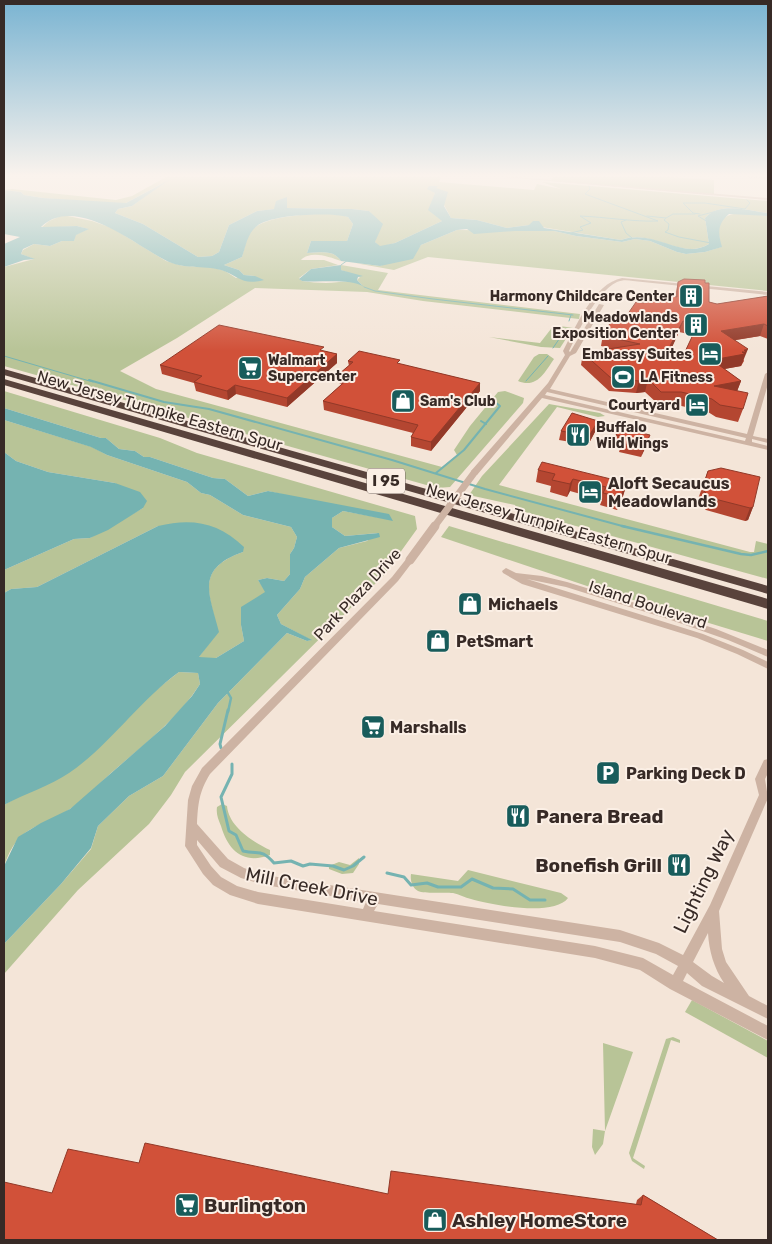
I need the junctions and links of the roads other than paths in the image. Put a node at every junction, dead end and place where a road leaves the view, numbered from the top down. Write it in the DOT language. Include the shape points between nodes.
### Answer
graph roads {
  1 [pos="768,294"];
  2 [pos="584,326"];
  3 [pos="568,355"];
  4 [pos="4,372"];
  5 [pos="768,374"];
  6 [pos="4,382"];
  7 [pos="543,393"];
  8 [pos="748,440"];
  9 [pos="768,441"];
  10 [pos="768,448"];
  11 [pos="506,571"];
  12 [pos="516,576"];
  13 [pos="686,580"];
  14 [pos="768,590"];
  15 [pos="768,604"];
  16 [pos="768,613"];
  17 [pos="768,654"];
  18 [pos="768,666"];
  19 [pos="768,762"];
  20 [pos="766,794"];
  21 [pos="190,825"];
  22 [pos="375,897"];
  23 [pos="713,910"];
  24 [pos="366,915"];
  25 [pos="685,963"];
  26 [pos="675,984"];
  27 [pos="746,1001"];
  28 [pos="768,1013"];
  29 [pos="768,1033"];
  1 -- 2 [label="street, Park Plaza Drive" via="630,279 605,287"];
  2 -- 3 [label="street, Park Plaza Drive" via="566,351"];
  3 -- 7 [label="street, Park Plaza Drive"];
  4 -- 14 [label="highway, New Jersey Turnpike Eastern Spur / I 95"];
  5 -- 8 [label="street"];
  6 -- 13 [label="highway, New Jersey Turnpike Eastern Spur / I 95"];
  7 -- 8 [label="street"];
  7 -- 21 [label="street, Park Plaza Drive, bridge" via="474,473 395,579 206,771 194,793"];
  8 -- 9 [label="street"];
  8 -- 10 [label="street"];
  11 -- 12 [label="street, Island Boulevard"];
  12 -- 17 [label="street, Island Boulevard" via="555,581 653,611 736,639"];
  12 -- 18 [label="street, Island Boulevard" via="525,582 700,636"];
  13 -- 15 [label="highway, New Jersey Turnpike Eastern Spur / I 95"];
  13 -- 16 [label="highway"];
  19 -- 20 [label="street, Lighting Way" via="760,779"];
  20 -- 23 [label="street, Lighting Way"];
  21 -- 22 [label="street, Mill Creek Drive" via="224,863 240,873 265,880"];
  21 -- 24 [label="street, Mill Creek Drive" via="190,846 198,859 217,881 234,891 258,898"];
  22 -- 24 [label="street"];
  22 -- 25 [label="street, Mill Creek Drive" via="620,936 659,948"];
  23 -- 25 [label="street, Lighting Way"];
  23 -- 27 [label="street" via="719,964 726,978"];
  24 -- 26 [label="street, Mill Creek Drive" via="595,952 642,964"];
  25 -- 26 [label="street, Lighting Way"];
  25 -- 27 [label="street, Mill Creek Drive" via="708,981"];
  26 -- 29 [label="street, Mill Creek Drive"];
  27 -- 28 [label="street, Mill Creek Drive"];
}
